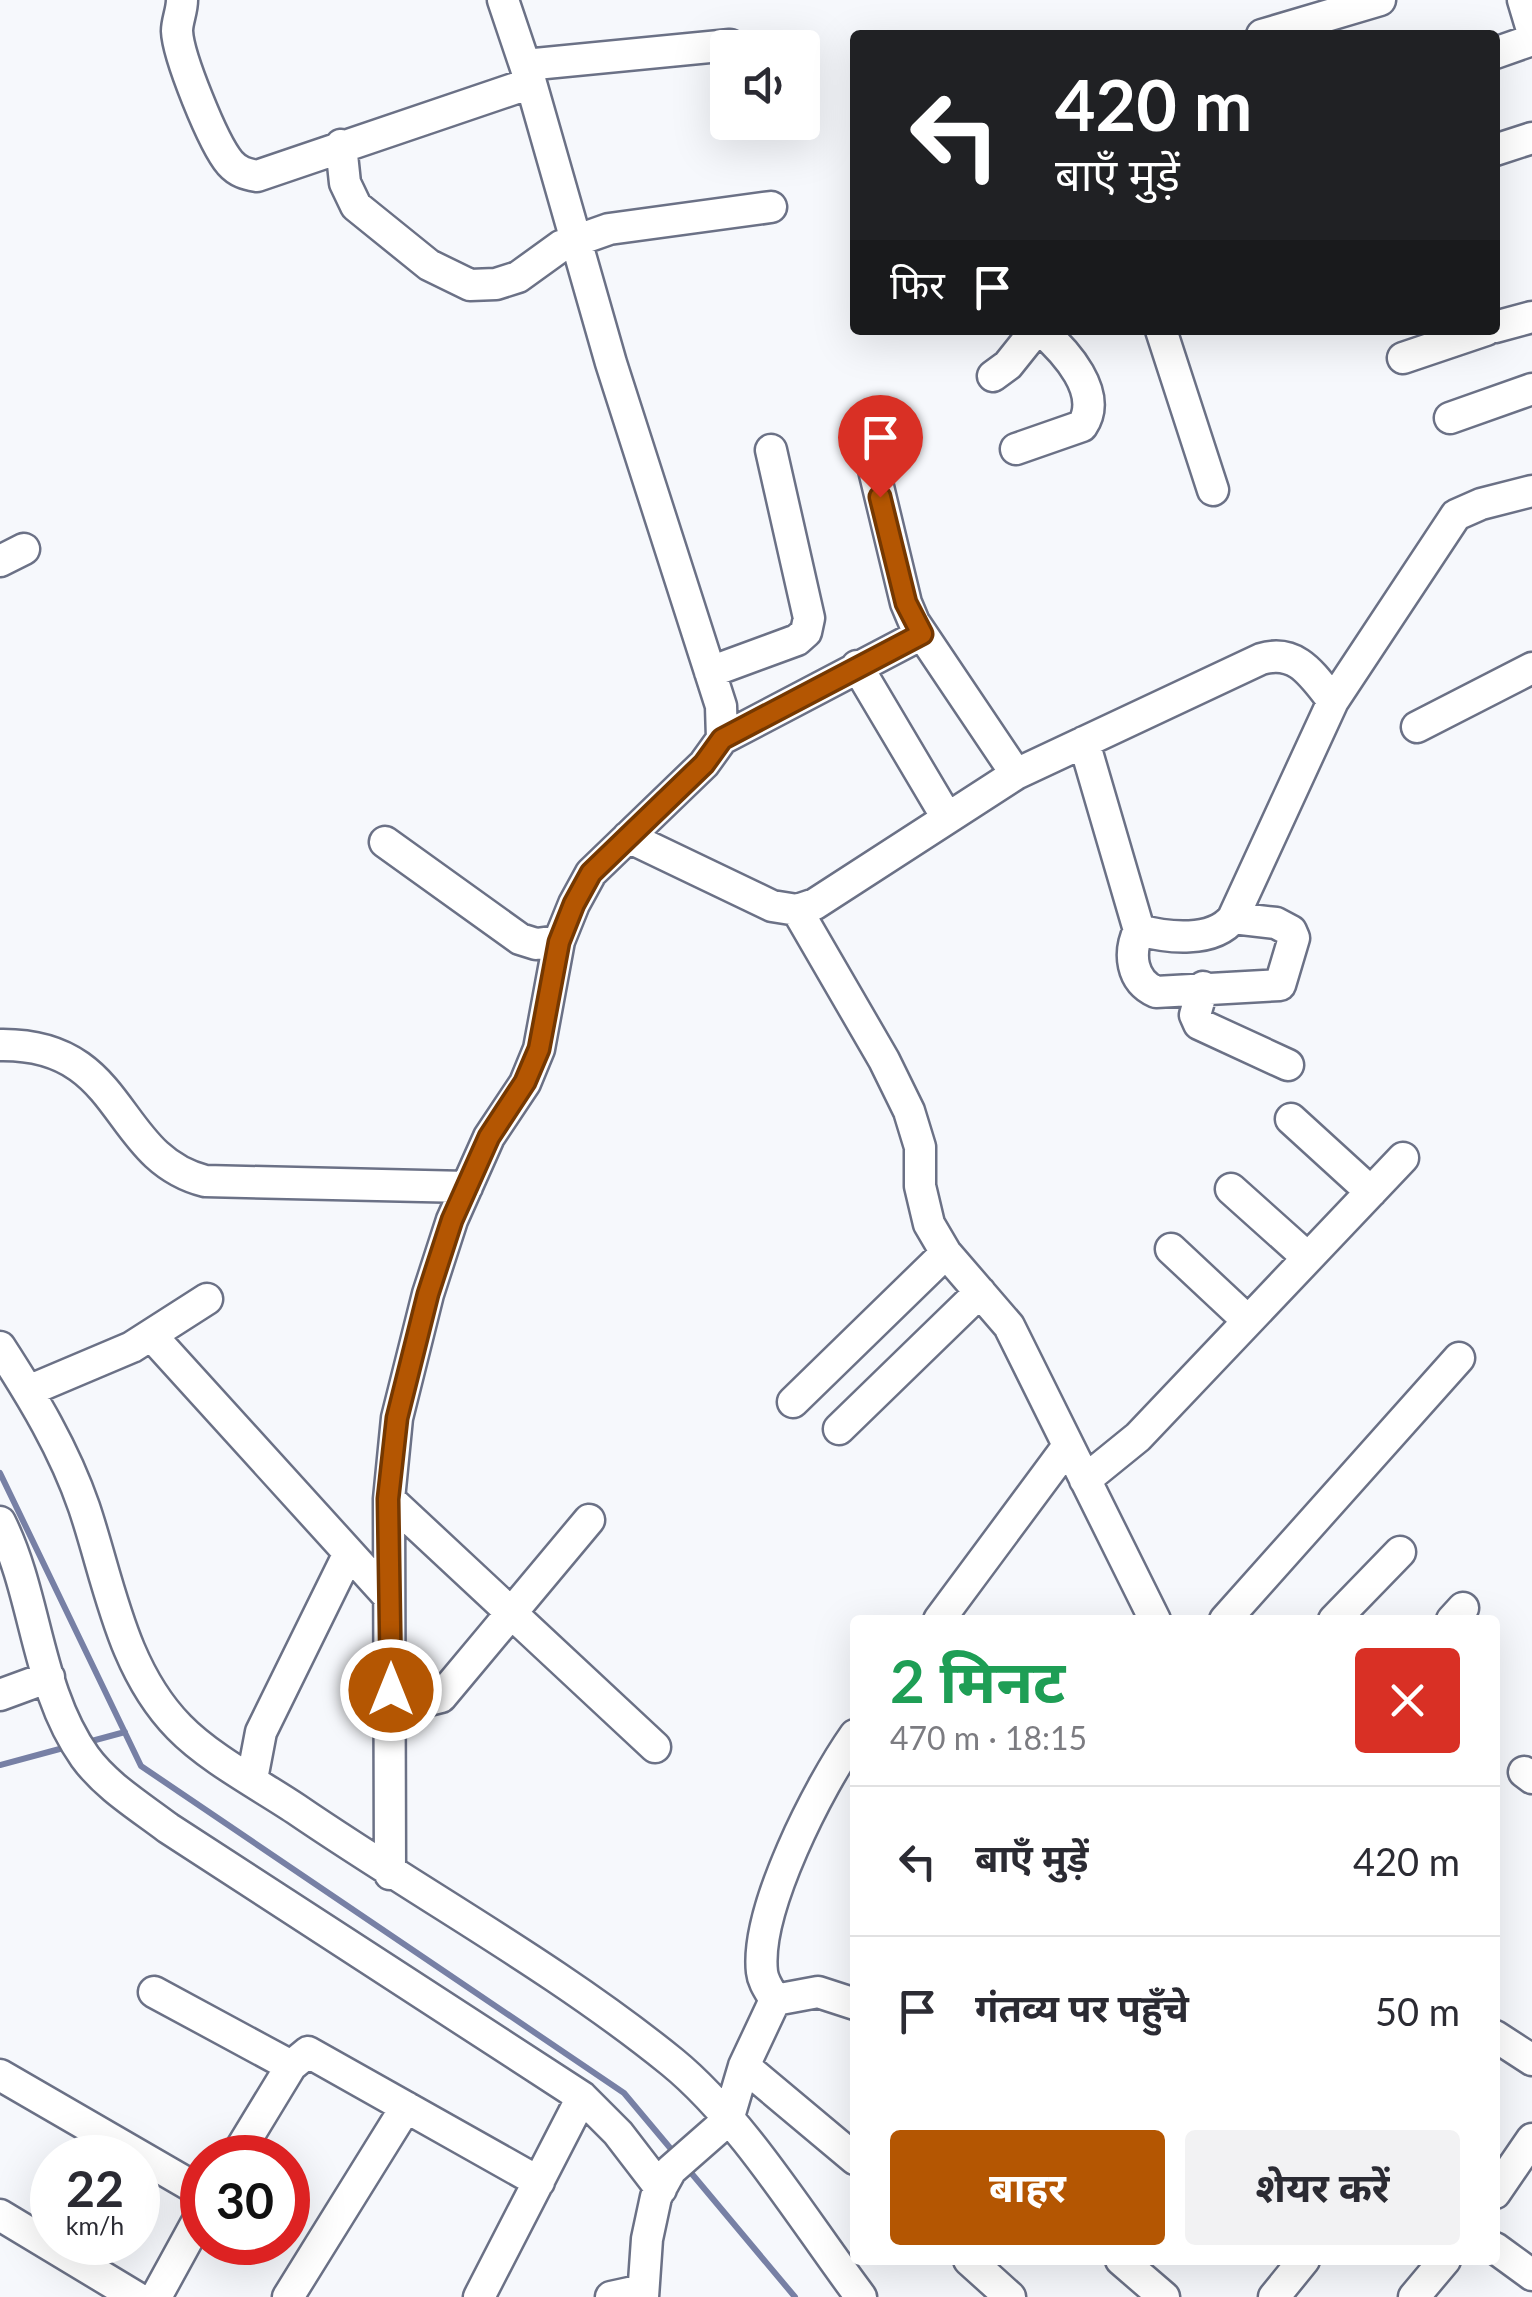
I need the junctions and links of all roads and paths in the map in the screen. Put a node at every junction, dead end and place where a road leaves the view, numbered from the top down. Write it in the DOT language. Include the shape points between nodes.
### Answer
graph roads {
  1 [pos="182,0"];
  2 [pos="503,0"];
  3 [pos="1380,0"];
  4 [pos="1523,0"];
  5 [pos="1279,30"];
  6 [pos="1532,30"];
  7 [pos="1532,40"];
  8 [pos="710,48"];
  9 [pos="1500,51"];
  10 [pos="528,74"];
  11 [pos="1532,138"];
  12 [pos="340,145"];
  13 [pos="1500,148"];
  14 [pos="771,207"];
  15 [pos="576,239"];
  16 [pos="1532,317"];
  17 [pos="1500,326"];
  18 [pos="1034,335"];
  19 [pos="1043,335"];
  20 [pos="1163,335"];
  21 [pos="1471,335"];
  22 [pos="1403,358"];
  23 [pos="993,376"];
  24 [pos="1532,389"];
  25 [pos="1450,418"];
  26 [pos="771,450"];
  27 [pos="1016,450"];
  28 [pos="874,470"];
  29 [pos="1213,490"];
  30 [pos="1532,491"];
  31 [pos="922,634"];
  32 [pos="857,666"];
  33 [pos="1532,668"];
  34 [pos="710,672"];
  35 [pos="1333,701"];
  36 [pos="1417,727"];
  37 [pos="722,739"];
  38 [pos="1070,748"];
  39 [pos="1021,771"];
  40 [pos="946,816"];
  41 [pos="628,837"];
  42 [pos="385,842"];
  43 [pos="797,910"];
  44 [pos="1233,918"];
  45 [pos="1139,930"];
  46 [pos="559,942"];
  47 [pos="1203,987"];
  48 [pos="0,1045"];
  49 [pos="1288,1066"];
  50 [pos="1291,1119"];
  51 [pos="1402,1158"];
  52 [pos="467,1187"];
  53 [pos="1231,1189"];
  54 [pos="1370,1192"];
  55 [pos="1171,1248"];
  56 [pos="946,1253"];
  57 [pos="1308,1258"];
  58 [pos="980,1292"];
  59 [pos="206,1299"];
  60 [pos="1248,1321"];
  61 [pos="152,1336"];
  62 [pos="0,1347"];
  63 [pos="1459,1358"];
  64 [pos="28,1391"];
  65 [pos="793,1402"];
  66 [pos="839,1429"];
  67 [pos="1068,1446"];
  68 [pos="1085,1480"];
  69 [pos="388,1499"];
  70 [pos="589,1520"];
  71 [pos="0,1522"];
  72 [pos="1400,1552"];
  73 [pos="349,1554"];
  74 [pos="389,1598"];
  75 [pos="511,1612"];
  76 [pos="943,1615"];
  77 [pos="1152,1615"];
  78 [pos="1229,1615"];
  79 [pos="1339,1615"];
  80 [pos="49,1678"];
  81 [pos="391,1690"];
  82 [pos="0,1696"];
  83 [pos="655,1747"];
  84 [pos="850,1749"];
  85 [pos="252,1779"];
  86 [pos="390,1874"];
  87 [pos="154,1992"];
  88 [pos="775,2000"];
  89 [pos="850,2002"];
  90 [pos="1500,2039"];
  91 [pos="1532,2060"];
  92 [pos="291,2066"];
  93 [pos="744,2066"];
  94 [pos="0,2074"];
  95 [pos="582,2097"];
  96 [pos="406,2108"];
  97 [pos="724,2123"];
  98 [pos="249,2135"];
  99 [pos="1532,2139"];
  100 [pos="850,2154"];
  101 [pos="180,2179"];
  102 [pos="666,2179"];
  103 [pos="538,2182"];
  104 [pos="1500,2185"];
  105 [pos="0,2215"];
  106 [pos="1500,2252"];
  107 [pos="180,2253"];
  108 [pos="982,2265"];
  109 [pos="1127,2265"];
  110 [pos="1300,2265"];
  111 [pos="1441,2265"];
  112 [pos="1532,2275"];
  113 [pos="643,2294"];
  114 [pos="136,2297"];
  115 [pos="156,2297"];
  116 [pos="288,2297"];
  117 [pos="480,2297"];
  118 [pos="611,2297"];
  119 [pos="861,2297"];
  120 [pos="1010,2297"];
  121 [pos="1164,2297"];
  122 [pos="1274,2297"];
  123 [pos="1414,2297"];
  1 -- 12 [label="street" via="180,48 230,164 257,176"];
  2 -- 10 [label="street"];
  3 -- 5 [label="street"];
  4 -- 6 [label="street"];
  7 -- 9 [label="street"];
  8 -- 10 [label="street"];
  10 -- 12 [label="street"];
  10 -- 15 [label="street"];
  11 -- 13 [label="street"];
  12 -- 15 [label="street" via="345,184 356,206 429,265 470,285 518,277"];
  14 -- 15 [label="street"];
  15 -- 34 [label="street"];
  16 -- 17 [label="street"];
  18 -- 23 [label="street"];
  19 -- 27 [label="street" via="1072,362 1085,390 1087,418 1082,426"];
  20 -- 29 [label="street"];
  21 -- 22 [label="street"];
  24 -- 25 [label="street"];
  26 -- 34 [label="street" via="809,618 806,632"];
  28 -- 31 [label="street" via="906,603"];
  30 -- 35 [label="street" via="1456,516"];
  31 -- 32 [label="street"];
  31 -- 39 [label="street"];
  32 -- 37 [label="street"];
  32 -- 40 [label="street"];
  33 -- 36 [label="street"];
  34 -- 37 [label="street"];
  35 -- 38 [label="street" via="1305,666 1276,655"];
  35 -- 44 [label="street"];
  37 -- 41 [label="street"];
  38 -- 39 [label="street"];
  38 -- 45 [label="street"];
  39 -- 40 [label="street"];
  40 -- 43 [label="street"];
  41 -- 43 [label="street" via="772,906"];
  41 -- 46 [label="street" via="591,873"];
  42 -- 46 [label="street" via="520,938"];
  43 -- 56 [label="street" via="909,1111 928,1224"];
  44 -- 45 [label="street" via="1214,934"];
  44 -- 47 [label="street" via="1291,931 1286,977 1272,987"];
  45 -- 47 [label="street" via="1132,952 1144,986 1156,992"];
  46 -- 52 [label="street" via="539,1049"];
  47 -- 49 [label="street" via="1200,1024"];
  48 -- 52 [label="street" via="36,1048 77,1063 102,1083 145,1144 177,1174 205,1181"];
  50 -- 54 [label="street"];
  51 -- 54 [label="street"];
  52 -- 69 [label="street" via="412,1356"];
  53 -- 57 [label="street"];
  54 -- 57 [label="street"];
  55 -- 60 [label="street"];
  56 -- 58 [label="street"];
  56 -- 65 [label="street"];
  57 -- 60 [label="street"];
  58 -- 66 [label="street"];
  58 -- 67 [label="street" via="1009,1326"];
  59 -- 61 [label="street"];
  60 -- 68 [label="street" via="1138,1437"];
  61 -- 64 [label="street"];
  61 -- 73 [label="street"];
  62 -- 64 [label="street"];
  63 -- 78 [label="street"];
  64 -- 85 [label="street" via="84,1506 140,1674 179,1727"];
  67 -- 68 [label="street"];
  67 -- 76 [label="street"];
  68 -- 77 [label="street"];
  69 -- 74 [label="street"];
  69 -- 75 [label="street"];
  70 -- 75 [label="street"];
  71 -- 80 [label="street"];
  72 -- 79 [label="street"];
  73 -- 74 [label="street"];
  73 -- 85 [label="street" via="261,1732"];
  74 -- 81 [label="street"];
  75 -- 81 [label="street" via="441,1697 425,1701"];
  75 -- 83 [label="street"];
  80 -- 82 [label="street"];
  80 -- 95 [label="street" via="78,1743 113,1787"];
  81 -- 86 [label="street"];
  84 -- 88 [label="street" via="816,1802 774,1903 762,1977"];
  85 -- 86 [label="street"];
  86 -- 97 [label="street" via="569,1986 676,2065"];
  87 -- 92 [label="street"];
  88 -- 89 [label="street" via="818,1992"];
  88 -- 93 [label="street"];
  90 -- 91 [label="street"];
  92 -- 96 [label="street" via="308,2052"];
  92 -- 98 [label="street"];
  93 -- 97 [label="street"];
  93 -- 100 [label="street"];
  94 -- 101 [label="street"];
  95 -- 102 [label="street"];
  95 -- 103 [label="street"];
  96 -- 103 [label="street"];
  96 -- 116 [label="street"];
  97 -- 102 [label="street"];
  97 -- 119 [label="street"];
  99 -- 104 [label="street"];
  102 -- 113 [label="street" via="647,2239"];
  103 -- 117 [label="street"];
  105 -- 114 [label="street"];
  106 -- 112 [label="street"];
  107 -- 115 [label="street"];
  108 -- 120 [label="street"];
  109 -- 121 [label="street"];
  110 -- 122 [label="street"];
  111 -- 123 [label="street"];
  113 -- 118 [label="street"];
}
